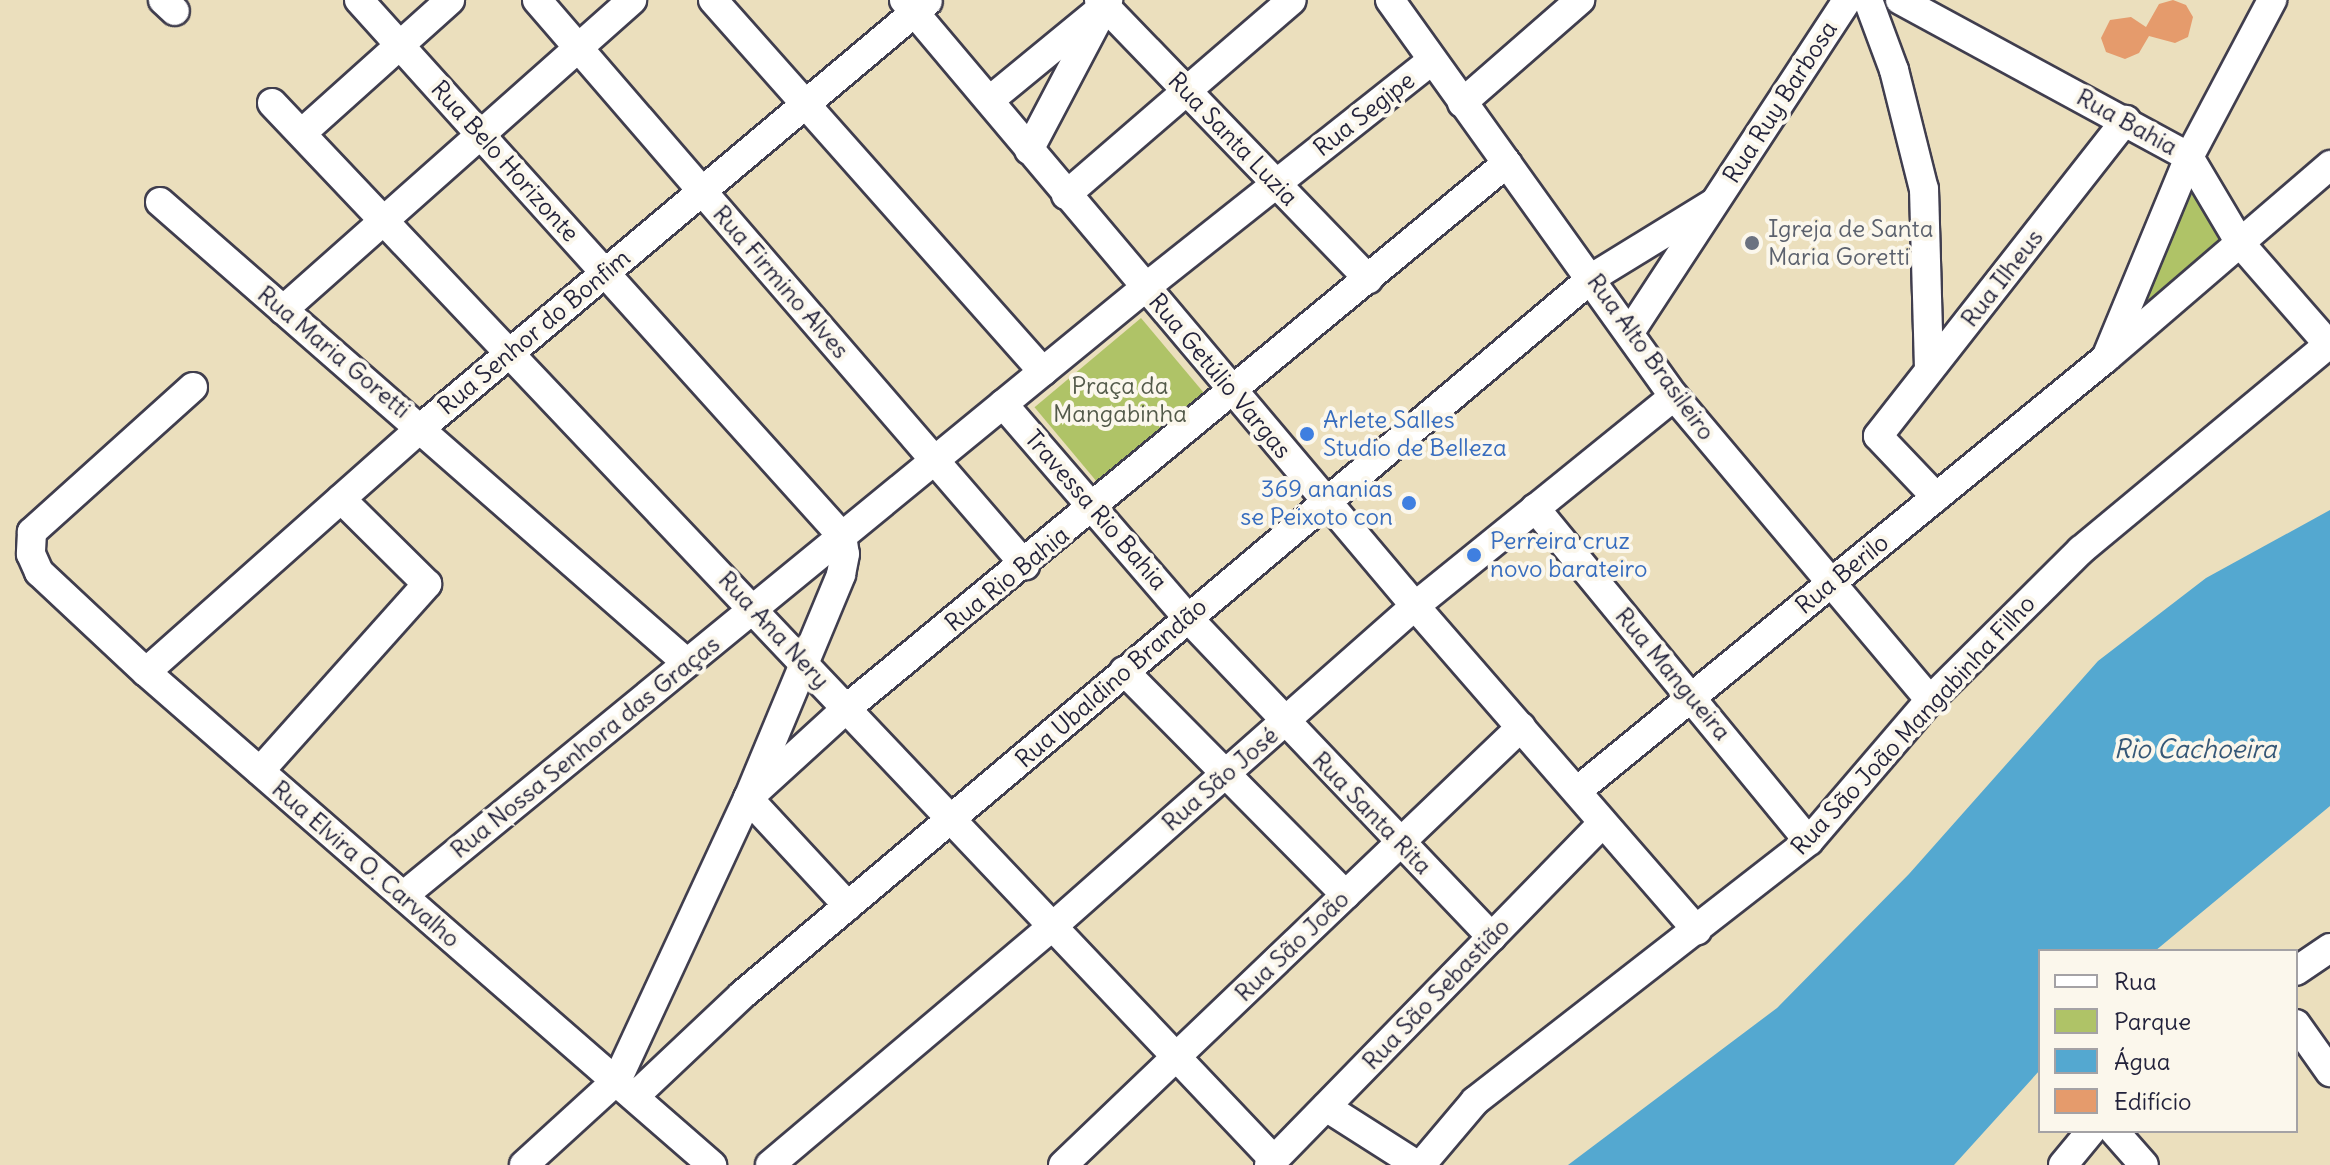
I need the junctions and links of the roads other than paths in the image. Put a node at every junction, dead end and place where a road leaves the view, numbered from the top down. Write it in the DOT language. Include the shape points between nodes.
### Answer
graph roads {
  1 [pos="359,0"];
  2 [pos="450,0"];
  3 [pos="537,0"];
  4 [pos="632,0"];
  5 [pos="713,0"];
  6 [pos="1292,0"];
  7 [pos="1390,0"];
  8 [pos="1580,0"];
  9 [pos="1847,0"];
  10 [pos="1868,0"];
  11 [pos="1900,0"];
  12 [pos="2272,0"];
  13 [pos="1106,1"];
  14 [pos="916,4"];
  15 [pos="398,44"];
  16 [pos="579,48"];
  17 [pos="1432,60"];
  18 [pos="1187,91"];
  19 [pos="990,100"];
  20 [pos="272,103"];
  21 [pos="1462,103"];
  22 [pos="806,105"];
  23 [pos="2126,120"];
  24 [pos="302,133"];
  25 [pos="479,133"];
  26 [pos="1029,150"];
  27 [pos="2189,157"];
  28 [pos="1507,163"];
  29 [pos="2330,165"];
  30 [pos="1275,183"];
  31 [pos="702,191"];
  32 [pos="1066,195"];
  33 [pos="160,202"];
  34 [pos="1712,204"];
  35 [pos="383,217"];
  36 [pos="2240,243"];
  37 [pos="606,272"];
  38 [pos="1593,277"];
  39 [pos="1368,279"];
  40 [pos="1146,287"];
  41 [pos="283,310"];
  42 [pos="1630,332"];
  43 [pos="2329,343"];
  44 [pos="512,350"];
  45 [pos="2106,358"];
  46 [pos="1929,369"];
  47 [pos="1043,372"];
  48 [pos="193,387"];
  49 [pos="1233,392"];
  50 [pos="1674,396"];
  51 [pos="1003,404"];
  52 [pos="422,427"];
  53 [pos="934,460"];
  54 [pos="1936,497"];
  55 [pos="341,499"];
  56 [pos="1326,500"];
  57 [pos="1097,507"];
  58 [pos="1535,508"];
  59 [pos="842,536"];
  60 [pos="1025,565"];
  61 [pos="1833,581"];
  62 [pos="1415,606"];
  63 [pos="754,609"];
  64 [pos="1187,617"];
  65 [pos="687,663"];
  66 [pos="805,664"];
  67 [pos="1124,671"];
  68 [pos="146,672"];
  69 [pos="1692,697"];
  70 [pos="1930,700"];
  71 [pos="847,708"];
  72 [pos="1285,722"];
  73 [pos="1521,727"];
  74 [pos="260,771"];
  75 [pos="1227,771"];
  76 [pos="1577,791"];
  77 [pos="748,798"];
  78 [pos="951,819"];
  79 [pos="1603,823"];
  80 [pos="1809,841"];
  81 [pos="1400,843"];
  82 [pos="1346,895"];
  83 [pos="403,896"];
  84 [pos="848,906"];
  85 [pos="1052,927"];
  86 [pos="1697,930"];
  87 [pos="1492,937"];
  88 [pos="2330,948"];
  89 [pos="2298,970"];
  90 [pos="2298,1027"];
  91 [pos="1177,1056"];
  92 [pos="2330,1072"];
  93 [pos="626,1088"];
  94 [pos="1326,1107"];
  95 [pos="2089,1133"];
  96 [pos="2116,1133"];
  97 [pos="1272,1162"];
  98 [pos="524,1165"];
  99 [pos="712,1165"];
  100 [pos="770,1165"];
  101 [pos="1063,1165"];
  102 [pos="1419,1165"];
  103 [pos="2063,1165"];
  104 [pos="2144,1165"];
  1 -- 15 [label="street, Rua Belo Horizonte"];
  2 -- 15 [label="street"];
  3 -- 16 [label="street, Rua Firmino Alves"];
  4 -- 16 [label="street"];
  5 -- 22 [label="street"];
  6 -- 18 [label="street"];
  7 -- 17 [label="street, Rua Alto Brasileiro"];
  8 -- 21 [label="street"];
  9 -- 34 [label="street, Rua Ruy Barbosa"];
  10 -- 46 [label="street" via="1910,126 1924,189 1931,282"];
  11 -- 23 [label="street, Rua Bahia"];
  12 -- 27 [label="street, Rua Berilo"];
  13 -- 18 [label="street, Rua Santa Luzia"];
  13 -- 19 [label="street"];
  13 -- 26 [label="street"];
  14 -- 19 [label="street, Rua Getúlio Vargas"];
  14 -- 22 [label="street, Rua Senhor do Bonfim"];
  15 -- 24 [label="street"];
  15 -- 25 [label="street, Rua Belo Horizonte"];
  16 -- 25 [label="street"];
  16 -- 31 [label="street, Rua Firmino Alves"];
  17 -- 21 [label="street, Rua Alto Brasileiro"];
  17 -- 30 [label="street, Rua Segipe"];
  18 -- 30 [label="street, Rua Santa Luzia"];
  18 -- 32 [label="street"];
  19 -- 26 [label="street, Rua Getúlio Vargas"];
  20 -- 24 [label="street, Rua Ana Nery"];
  21 -- 28 [label="street, Rua Alto Brasileiro"];
  22 -- 31 [label="street, Rua Senhor do Bonfim"];
  22 -- 47 [label="street"];
  23 -- 27 [label="street, Rua Bahia"];
  23 -- 46 [label="street, Rua Ilheus"];
  24 -- 35 [label="street, Rua Ana Nery"];
  25 -- 35 [label="street"];
  25 -- 37 [label="street, Rua Belo Horizonte"];
  26 -- 32 [label="street, Rua Getúlio Vargas"];
  27 -- 36 [label="street, Rua Bahia"];
  27 -- 45 [label="street, Rua Berilo"];
  28 -- 38 [label="street, Rua Alto Brasileiro"];
  28 -- 39 [label="street, Rua Rio Bahia"];
  29 -- 36 [label="street, Rua Berilo"];
  30 -- 39 [label="street, Rua Santa Luzia"];
  30 -- 40 [label="street, Rua Segipe"];
  31 -- 37 [label="street, Rua Senhor do Bonfim"];
  31 -- 53 [label="street, Rua Firmino Alves"];
  32 -- 40 [label="street, Rua Getúlio Vargas"];
  33 -- 41 [label="street, Rua Maria Goretti"];
  34 -- 38 [label="street, Rua Ruy Barbosa"];
  34 -- 42 [label="street, Rua Ruy Barbosa"];
  35 -- 41 [label="street"];
  35 -- 44 [label="street, Rua Ana Nery"];
  36 -- 43 [label="street, Rua Bahia"];
  36 -- 45 [label="street, Rua Berilo"];
  37 -- 44 [label="street, Rua Senhor do Bonfim"];
  37 -- 59 [label="street, Rua Belo Horizonte"];
  38 -- 42 [label="street, Rua Alto Brasileiro"];
  38 -- 56 [label="street, Rua Ubaldino Brandão"];
  39 -- 49 [label="street, Rua Rio Bahia"];
  40 -- 47 [label="street, Rua Nossa Senhora das Graças"];
  40 -- 49 [label="street, Rua Getúlio Vargas"];
  41 -- 52 [label="street, Rua Maria Goretti"];
  42 -- 50 [label="street, Rua Alto Brasileiro"];
  43 -- 70 [label="street, Rua São João Mangabinha Filho" via="2081,550"];
  44 -- 52 [label="street, Rua Senhor do Bonfim"];
  44 -- 63 [label="street, Rua Ana Nery"];
  45 -- 54 [label="street, Rua Berilo"];
  46 -- 54 [label="street, Rua Ilheus" via="1878,436"];
  47 -- 51 [label="street, Rua Nossa Senhora das Graças"];
  48 -- 68 [label="street, Rua Elvira O. Carvalho" via="32,532 31,554 39,572"];
  49 -- 56 [label="street, Rua Getúlio Vargas"];
  49 -- 57 [label="street, Rua Rio Bahia"];
  50 -- 58 [label="street, Rua São José"];
  50 -- 61 [label="street, Rua Alto Brasileiro"];
  51 -- 53 [label="street, Rua Nossa Senhora das Graças"];
  51 -- 57 [label="street, Travessa Rio Bahia"];
  52 -- 55 [label="street, Rua Senhor do Bonfim"];
  52 -- 65 [label="street, Rua Maria Goretti"];
  53 -- 59 [label="street, Rua Nossa Senhora das Graças"];
  53 -- 60 [label="street, Rua Firmino Alves"];
  54 -- 61 [label="street, Rua Berilo"];
  55 -- 68 [label="street, Rua Senhor do Bonfim"];
  55 -- 74 [label="street" via="427,584"];
  56 -- 62 [label="street, Rua Getúlio Vargas"];
  56 -- 64 [label="street, Rua Ubaldino Brandão"];
  57 -- 60 [label="street, Rua Rio Bahia"];
  57 -- 64 [label="street, Travessa Rio Bahia"];
  58 -- 62 [label="street, Rua São José"];
  58 -- 69 [label="street, Rua Mangueira"];
  59 -- 63 [label="street, Rua Nossa Senhora das Graças"];
  59 -- 66 [label="street" via="844,565"];
  60 -- 71 [label="street, Rua Rio Bahia"];
  61 -- 69 [label="street, Rua Berilo"];
  61 -- 70 [label="street, Rua Alto Brasileiro"];
  62 -- 72 [label="street, Rua São José"];
  62 -- 73 [label="street, Rua Getúlio Vargas"];
  63 -- 65 [label="street, Rua Nossa Senhora das Graças"];
  63 -- 66 [label="street, Rua Ana Nery"];
  64 -- 67 [label="street, Rua Ubaldino Brandão"];
  64 -- 72 [label="street, Rua Santa Rita"];
  65 -- 83 [label="street, Rua Nossa Senhora das Graças"];
  66 -- 71 [label="street, Rua Ana Nery"];
  66 -- 77 [label="street"];
  67 -- 75 [label="street"];
  67 -- 78 [label="street, Rua Ubaldino Brandão"];
  68 -- 74 [label="street, Rua Elvira O. Carvalho"];
  69 -- 76 [label="street, Rua Berilo"];
  69 -- 80 [label="street, Rua Mangueira"];
  70 -- 80 [label="street, Rua São João Mangabinha Filho"];
  71 -- 77 [label="street, Rua Rio Bahia"];
  71 -- 78 [label="street, Rua Ana Nery"];
  72 -- 75 [label="street, Rua São José"];
  72 -- 81 [label="street, Rua Santa Rita"];
  73 -- 76 [label="street, Rua Getúlio Vargas"];
  73 -- 81 [label="street, Rua São João"];
  74 -- 83 [label="street, Rua Elvira O. Carvalho"];
  75 -- 82 [label="street"];
  75 -- 85 [label="street, Rua São José"];
  76 -- 79 [label="street, Rua Getúlio Vargas"];
  77 -- 84 [label="street"];
  77 -- 93 [label="street, Rua Rio Bahia"];
  78 -- 84 [label="street, Rua Ubaldino Brandão"];
  78 -- 85 [label="street, Rua Ana Nery"];
  79 -- 86 [label="street, Rua Getúlio Vargas"];
  79 -- 87 [label="street, Rua São Sebastião"];
  80 -- 86 [label="street, Rua São João Mangabinha Filho"];
  81 -- 82 [label="street, Rua São João"];
  81 -- 87 [label="street, Rua Santa Rita"];
  82 -- 91 [label="street, Rua São João"];
  83 -- 93 [label="street, Rua Elvira O. Carvalho"];
  84 -- 93 [label="street, Rua Ubaldino Brandão"];
  85 -- 91 [label="street, Rua Ana Nery"];
  85 -- 100 [label="street, Rua São José"];
  86 -- 102 [label="street, Rua São João Mangabinha Filho" via="1475,1101"];
  87 -- 94 [label="street, Rua São Sebastião"];
  88 -- 89 [label="street"];
  90 -- 92 [label="street"];
  91 -- 97 [label="street, Rua Ana Nery"];
  91 -- 101 [label="street, Rua São João"];
  93 -- 98 [label="street, Rua Ubaldino Brandão"];
  93 -- 99 [label="street, Rua Elvira O. Carvalho"];
  94 -- 97 [label="street, Rua São Sebastião"];
  94 -- 102 [label="street"];
  95 -- 103 [label="street"];
  96 -- 104 [label="street"];
}
